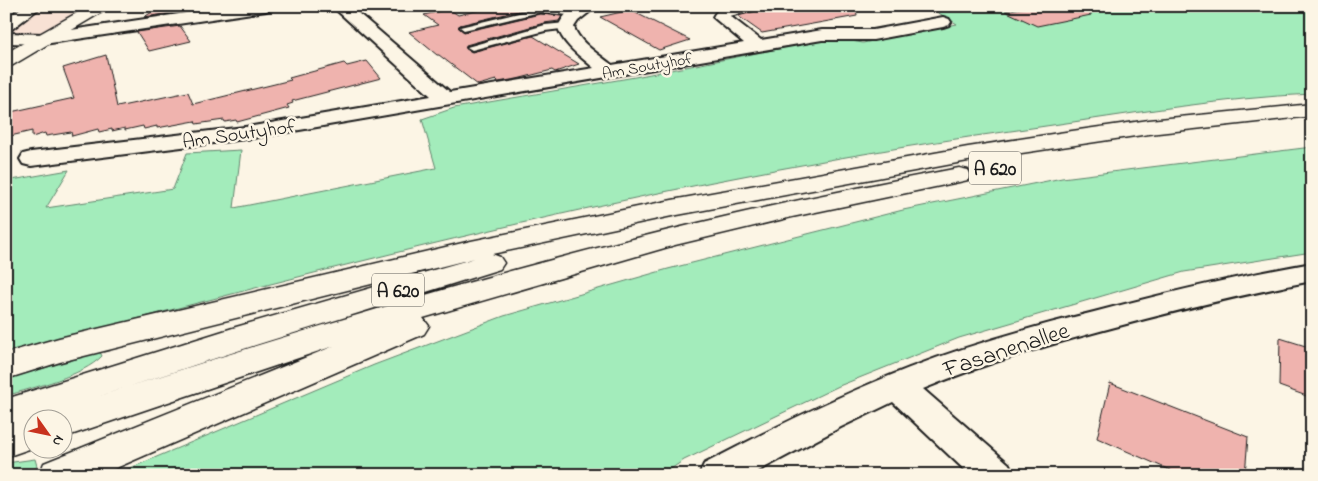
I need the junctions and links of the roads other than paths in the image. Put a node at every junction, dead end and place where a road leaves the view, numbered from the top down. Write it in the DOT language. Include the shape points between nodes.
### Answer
graph roads {
  1 [pos="34,6"];
  2 [pos="101,6"];
  3 [pos="266,6"];
  4 [pos="340,6"];
  5 [pos="751,6"];
  6 [pos="577,16"];
  7 [pos="943,22"];
  8 [pos="69,24"];
  9 [pos="140,25"];
  10 [pos="6,26"];
  11 [pos="464,27"];
  12 [pos="6,38"];
  13 [pos="44,39"];
  14 [pos="758,46"];
  15 [pos="472,48"];
  16 [pos="6,61"];
  17 [pos="609,72"];
  18 [pos="447,100"];
  19 [pos="1312,110"];
  20 [pos="1312,125"];
  21 [pos="31,159"];
  22 [pos="795,187"];
  23 [pos="682,235"];
  24 [pos="1312,272"];
  25 [pos="6,366"];
  26 [pos="897,386"];
  27 [pos="6,413"];
  28 [pos="72,420"];
  29 [pos="22,436"];
  30 [pos="6,442"];
  31 [pos="58,475"];
  32 [pos="717,475"];
  33 [pos="996,475"];
  1 -- 10 [label="street"];
  2 -- 8 [label="main road"];
  3 -- 9 [label="street"];
  4 -- 18 [label="street"];
  5 -- 14 [label="street" via="726,11 721,17"];
  6 -- 11 [label="lane" via="540,10"];
  6 -- 15 [label="lane"];
  6 -- 17 [label="street" via="567,32"];
  7 -- 14 [label="street, Am Soutyhof" via="873,35 822,35"];
  8 -- 9 [label="street"];
  8 -- 13 [label="main road"];
  9 -- 13 [label="street"];
  12 -- 13 [label="street"];
  13 -- 16 [label="main road"];
  14 -- 17 [label="street, Am Soutyhof"];
  17 -- 18 [label="street, Am Soutyhof"];
  18 -- 21 [label="street, Am Soutyhof" via="253,132"];
  19 -- 22 [label="main road, A 620" via="1072,138"];
  20 -- 23 [label="main road, A 620" via="1095,151 988,169 808,205"];
  22 -- 25 [label="main road" via="672,208 471,250"];
  22 -- 27 [label="main road, A 620" via="485,265 150,365"];
  23 -- 28 [label="main road, A 620" via="351,328"];
  23 -- 31 [label="main road" via="583,265 437,316"];
  24 -- 26 [label="street, Fasanenallee" via="1186,297 1060,331"];
  26 -- 32 [label="street, Fasanenallee" via="788,437"];
  26 -- 33 [label="street"];
  29 -- 30 [label="main road"];
}
